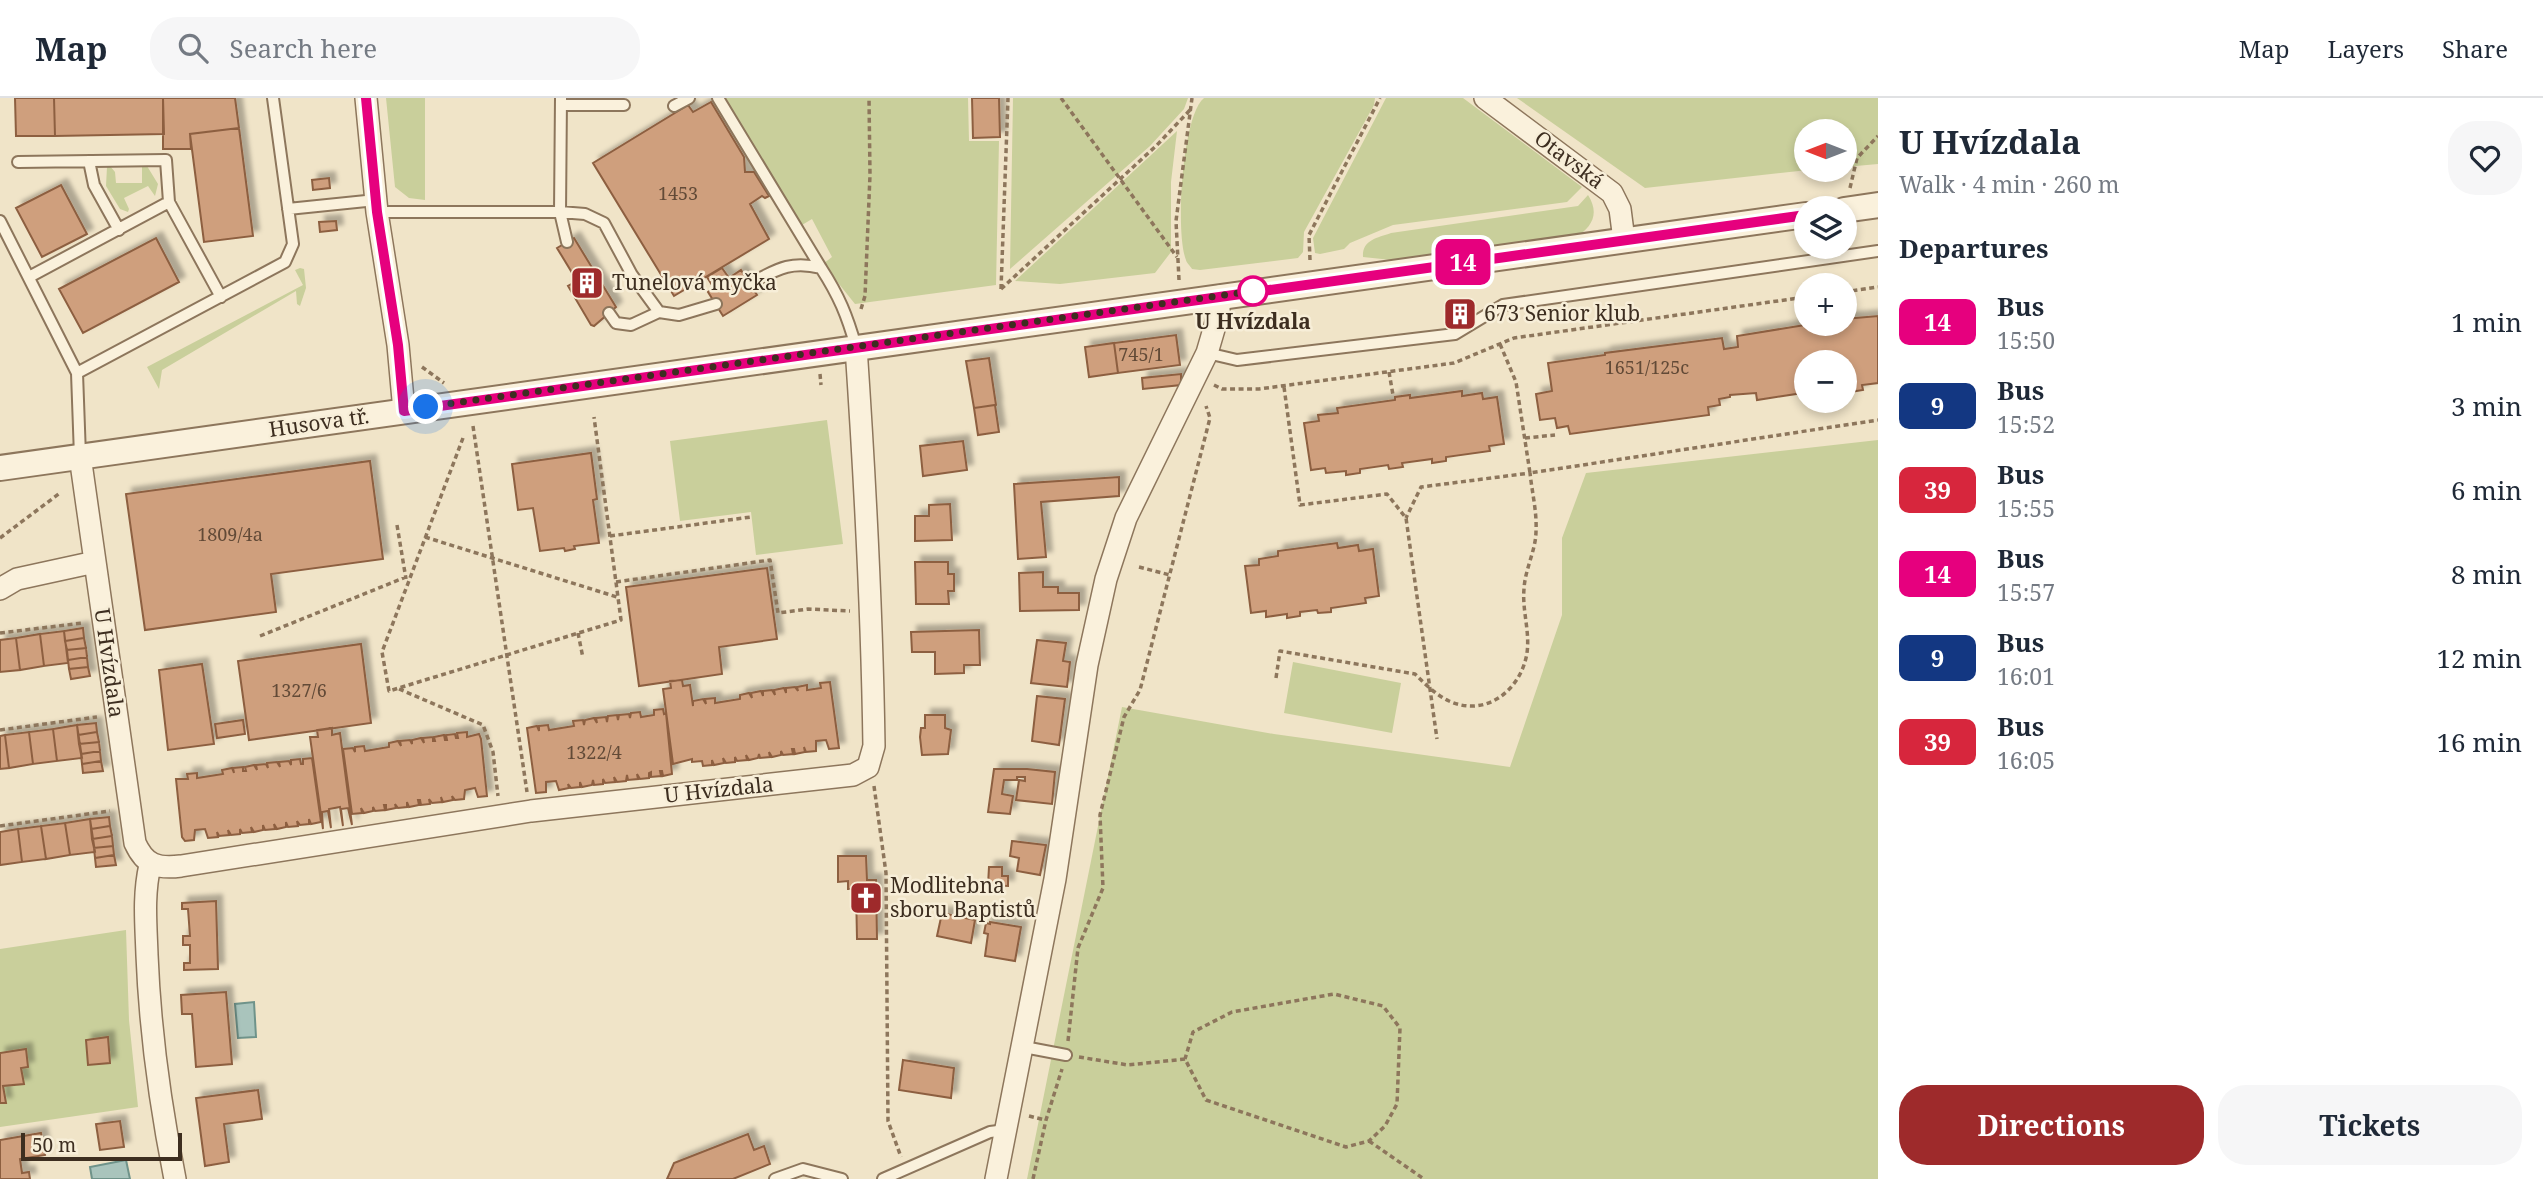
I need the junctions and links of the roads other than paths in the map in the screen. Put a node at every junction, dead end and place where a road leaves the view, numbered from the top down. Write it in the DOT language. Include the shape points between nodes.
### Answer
graph roads {
  1 [pos="273,98"];
  2 [pos="366,98"];
  3 [pos="689,98"];
  4 [pos="718,98"];
  5 [pos="1485,98"];
  6 [pos="561,102"];
  7 [pos="624,105"];
  8 [pos="674,106"];
  9 [pos="89,161"];
  10 [pos="18,162"];
  11 [pos="169,202"];
  12 [pos="1857,204"];
  13 [pos="1878,205"];
  14 [pos="377,206"];
  15 [pos="288,209"];
  16 [pos="560,212"];
  17 [pos="1794,217"];
  18 [pos="0,221"];
  19 [pos="118,230"];
  20 [pos="1624,240"];
  21 [pos="567,242"];
  22 [pos="1878,251"];
  23 [pos="821,268"];
  24 [pos="29,277"];
  25 [pos="749,284"];
  26 [pos="1219,296"];
  27 [pos="221,297"];
  28 [pos="716,304"];
  29 [pos="659,312"];
  30 [pos="609,313"];
  31 [pos="856,347"];
  32 [pos="1207,353"];
  33 [pos="77,373"];
  34 [pos="404,411"];
  35 [pos="80,456"];
  36 [pos="0,468"];
  37 [pos="94,562"];
  38 [pos="0,589"];
  39 [pos="150,865"];
  40 [pos="1024,1047"];
  41 [pos="1066,1055"];
  42 [pos="1006,1130"];
  43 [pos="175,1179"];
  44 [pos="775,1179"];
  45 [pos="842,1179"];
  46 [pos="883,1179"];
  47 [pos="996,1179"];
  1 -- 15 [label="lane"];
  2 -- 14 [label="street"];
  3 -- 8 [label="lane"];
  4 -- 23 [label="lane"];
  5 -- 20 [label="street, Otavská" via="1612,193 1620,209"];
  6 -- 7 [label="lane"];
  6 -- 16 [label="lane"];
  9 -- 10 [label="lane"];
  9 -- 11 [label="lane" via="166,160"];
  9 -- 19 [label="lane" via="94,185"];
  11 -- 19 [label="lane"];
  11 -- 27 [label="lane"];
  12 -- 13 [label="street"];
  14 -- 15 [label="lane"];
  14 -- 16 [label="lane"];
  14 -- 34 [label="street"];
  15 -- 27 [label="lane" via="293,244 285,262"];
  16 -- 21 [label="lane"];
  16 -- 29 [label="lane" via="585,214 604,223 632,275"];
  17 -- 20 [label="street, Husova tř."];
  18 -- 24 [label="lane"];
  19 -- 24 [label="lane"];
  20 -- 26 [label="street, Husova tř."];
  22 -- 32 [label="lane" via="1503,305 1455,334 1237,360"];
  23 -- 25 [label="lane" via="788,265"];
  23 -- 31 [label="lane" via="837,292"];
  24 -- 33 [label="lane"];
  26 -- 31 [label="street, Husova tř."];
  26 -- 32 [label="street"];
  27 -- 33 [label="lane"];
  28 -- 29 [label="lane" via="679,315"];
  29 -- 30 [label="lane" via="631,325 616,323"];
  31 -- 34 [label="street, Husova tř."];
  31 -- 39 [label="street, U Hvízdala" via="874,746 868,767 853,775 531,811 181,866"];
  32 -- 40 [label="street" via="1126,518 1106,579 1087,665"];
  33 -- 35 [label="lane"];
  34 -- 35 [label="street, Husova tř."];
  35 -- 36 [label="street, Husova tř."];
  35 -- 37 [label="street, U Hvízdala"];
  37 -- 38 [label="street" via="17,579"];
  37 -- 39 [label="street, U Hvízdala" via="135,843"];
  39 -- 43 [label="street" via="145,890 149,1021"];
  40 -- 41 [label="lane"];
  40 -- 42 [label="street"];
  42 -- 46 [label="lane" via="990,1132"];
  42 -- 47 [label="street"];
  44 -- 45 [label="lane" via="803,1169"];
}
